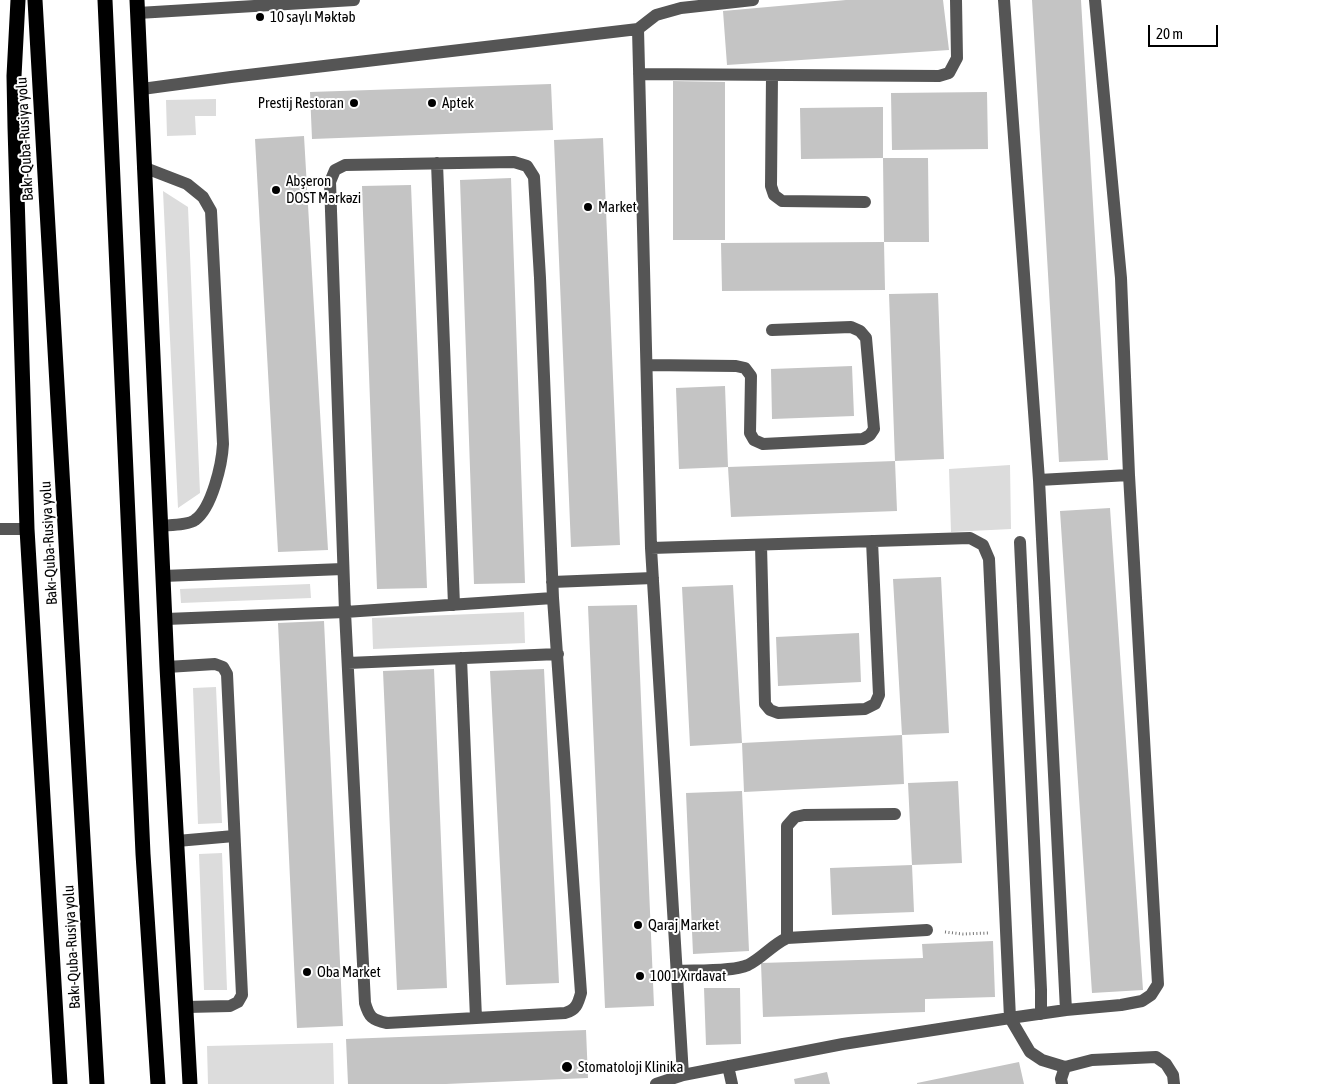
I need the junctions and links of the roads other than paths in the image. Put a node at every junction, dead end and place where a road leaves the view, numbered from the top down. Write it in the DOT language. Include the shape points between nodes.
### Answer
graph roads {
  1 [pos="18,0"];
  2 [pos="35,0"];
  3 [pos="105,0"];
  4 [pos="354,0"];
  5 [pos="753,0"];
  6 [pos="956,0"];
  7 [pos="1004,0"];
  8 [pos="1095,0"];
  9 [pos="137,6"];
  10 [pos="638,29"];
  11 [pos="639,74"];
  12 [pos="772,75"];
  13 [pos="142,89"];
  14 [pos="437,164"];
  15 [pos="143,167"];
  16 [pos="865,202"];
  17 [pos="772,330"];
  18 [pos="647,365"];
  19 [pos="1129,475"];
  20 [pos="1039,480"];
  21 [pos="160,526"];
  22 [pos="0,529"];
  23 [pos="28,529"];
  24 [pos="872,541"];
  25 [pos="1020,542"];
  26 [pos="761,545"];
  27 [pos="651,548"];
  28 [pos="343,569"];
  29 [pos="163,576"];
  30 [pos="653,578"];
  31 [pos="552,582"];
  32 [pos="553,598"];
  33 [pos="454,605"];
  34 [pos="345,612"];
  35 [pos="166,620"];
  36 [pos="558,654"];
  37 [pos="461,658"];
  38 [pos="348,663"];
  39 [pos="167,667"];
  40 [pos="896,814"];
  41 [pos="234,836"];
  42 [pos="177,841"];
  43 [pos="927,930"];
  44 [pos="787,938"];
  45 [pos="677,971"];
  46 [pos="187,1007"];
  47 [pos="1066,1010"];
  48 [pos="1041,1014"];
  49 [pos="476,1018"];
  50 [pos="1010,1018"];
  51 [pos="728,1066"];
  52 [pos="1065,1067"];
  53 [pos="683,1075"];
  54 [pos="60,1084"];
  55 [pos="97,1084"];
  56 [pos="158,1084"];
  57 [pos="190,1084"];
  58 [pos="656,1084"];
  59 [pos="732,1084"];
  60 [pos="1062,1084"];
  61 [pos="1174,1084"];
  1 -- 23 [label="highway" via="14,76"];
  2 -- 55 [label="highway, Bakı-Quba-Rusiya yolu"];
  3 -- 56 [label="highway" via="143,854"];
  4 -- 9 [label="lane"];
  5 -- 10 [label="lane" via="681,8 656,15"];
  6 -- 12 [label="lane" via="957,58 949,73 940,76"];
  7 -- 20 [label="lane"];
  8 -- 19 [label="lane" via="1121,278"];
  9 -- 13 [label="highway"];
  10 -- 11 [label="lane"];
  10 -- 13 [label="lane"];
  11 -- 12 [label="lane"];
  11 -- 18 [label="lane"];
  12 -- 16 [label="lane" via="771,186 774,195 782,201"];
  13 -- 15 [label="highway"];
  14 -- 28 [label="lane" via="345,165 335,170 330,182"];
  14 -- 31 [label="lane" via="514,162 526,166 534,177"];
  14 -- 33 [label="lane"];
  15 -- 21 [label="highway"];
  15 -- 21 [label="lane" via="186,184 203,196 211,211 223,444 204,512 193,522"];
  17 -- 18 [label="lane" via="851,327 860,330 866,338 874,429 870,435 863,439 763,444 750,434 750,376 745,368"];
  18 -- 27 [label="lane"];
  19 -- 20 [label="lane"];
  19 -- 47 [label="lane" via="1158,984 1142,1001"];
  20 -- 47 [label="lane"];
  21 -- 29 [label="highway"];
  22 -- 23 [label="lane"];
  23 -- 54 [label="highway"];
  24 -- 26 [label="lane"];
  24 -- 26 [label="lane" via="880,695 875,704 865,709 778,713 765,704"];
  24 -- 50 [label="lane" via="970,538 982,545 989,559"];
  25 -- 48 [label="lane"];
  26 -- 27 [label="lane"];
  27 -- 30 [label="lane"];
  28 -- 29 [label="lane"];
  28 -- 34 [label="lane"];
  29 -- 35 [label="highway"];
  30 -- 31 [label="lane"];
  30 -- 45 [label="lane"];
  31 -- 32 [label="lane"];
  32 -- 33 [label="lane"];
  32 -- 36 [label="lane"];
  33 -- 34 [label="lane"];
  34 -- 35 [label="lane"];
  34 -- 38 [label="lane"];
  35 -- 39 [label="highway"];
  36 -- 37 [label="lane"];
  36 -- 49 [label="lane" via="581,993 579,1003 573,1011 565,1013"];
  37 -- 38 [label="lane"];
  37 -- 49 [label="lane"];
  38 -- 49 [label="lane" via="368,1014 377,1021 388,1023"];
  39 -- 41 [label="lane" via="215,664 223,667 227,674"];
  39 -- 42 [label="highway"];
  40 -- 44 [label="lane" via="804,815 795,817 787,826"];
  41 -- 42 [label="lane"];
  41 -- 46 [label="lane" via="242,995 230,1006"];
  42 -- 46 [label="highway"];
  43 -- 44 [label="lane"];
  44 -- 45 [label="lane" via="748,965"];
  45 -- 53 [label="lane"];
  46 -- 57 [label="highway"];
  47 -- 48 [label="lane"];
  48 -- 50 [label="lane"];
  50 -- 51 [label="lane"];
  50 -- 52 [label="lane" via="1030,1052 1042,1060"];
  51 -- 53 [label="lane"];
  51 -- 59 [label="lane"];
  52 -- 60 [label="lane"];
  52 -- 61 [label="lane" via="1092,1060 1156,1057 1166,1064"];
  53 -- 58 [label="lane"];
}
